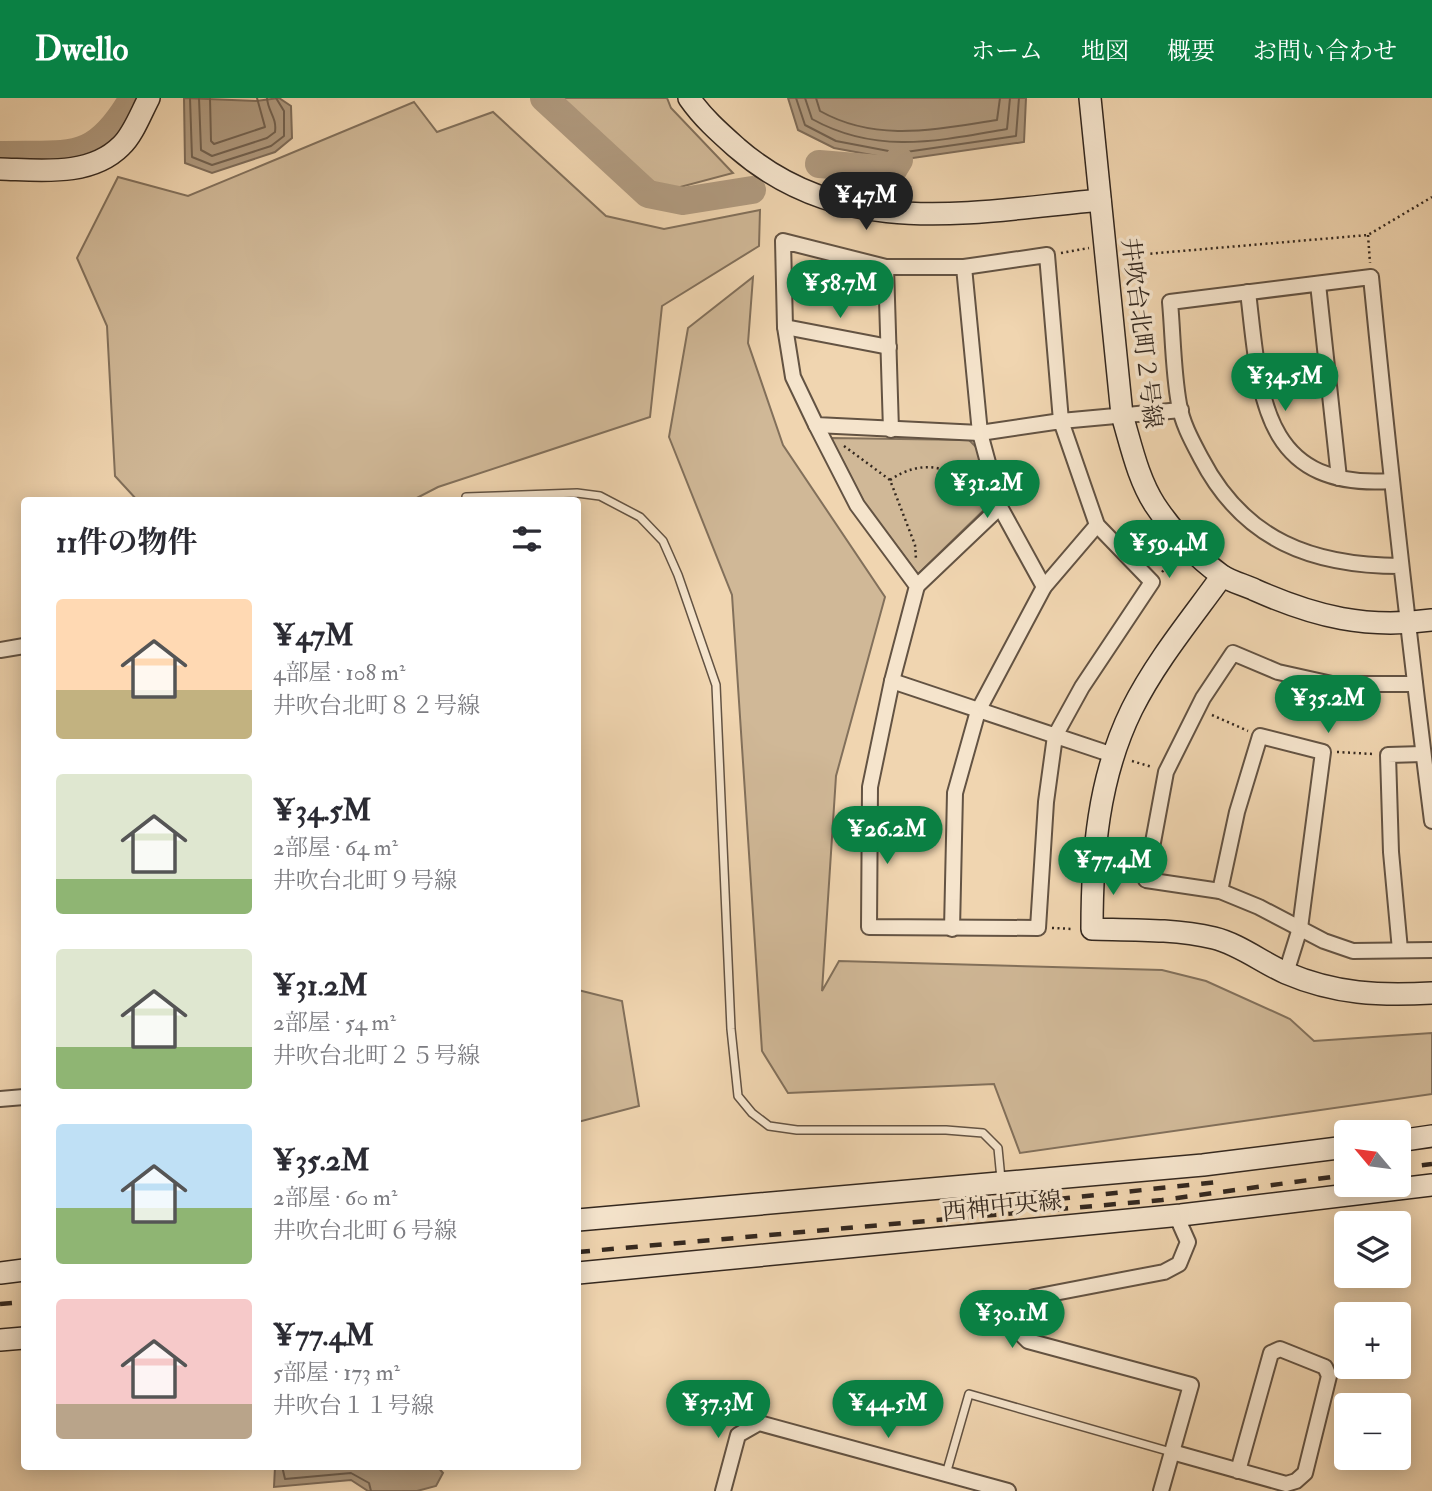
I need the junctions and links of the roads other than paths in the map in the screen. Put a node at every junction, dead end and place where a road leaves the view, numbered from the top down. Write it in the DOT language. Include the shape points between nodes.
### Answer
graph roads {
  1 [pos="149,98"];
  2 [pos="689,98"];
  3 [pos="1090,98"];
  4 [pos="0,169"];
  5 [pos="1100,200"];
  6 [pos="886,267"];
  7 [pos="964,267"];
  8 [pos="1318,284"];
  9 [pos="1248,292"];
  10 [pos="785,327"];
  11 [pos="889,347"];
  12 [pos="1181,410"];
  13 [pos="1122,415"];
  14 [pos="1061,422"];
  15 [pos="817,425"];
  16 [pos="891,430"];
  17 [pos="980,433"];
  18 [pos="1339,478"];
  19 [pos="1391,481"];
  20 [pos="467,497"];
  21 [pos="1000,507"];
  22 [pos="1097,525"];
  23 [pos="1401,566"];
  24 [pos="1223,576"];
  25 [pos="917,586"];
  26 [pos="1044,587"];
  27 [pos="1432,620"];
  28 [pos="1408,623"];
  29 [pos="21,646"];
  30 [pos="0,650"];
  31 [pos="892,681"];
  32 [pos="1415,684"];
  33 [pos="978,711"];
  34 [pos="1055,736"];
  35 [pos="1423,754"];
  36 [pos="1113,755"];
  37 [pos="1432,821"];
  38 [pos="1220,891"];
  39 [pos="1300,928"];
  40 [pos="952,929"];
  41 [pos="1400,950"];
  42 [pos="1432,950"];
  43 [pos="1286,973"];
  44 [pos="1432,993"];
  45 [pos="21,1097"];
  46 [pos="0,1099"];
  47 [pos="1432,1136"];
  48 [pos="1411,1139"];
  49 [pos="1334,1148"];
  50 [pos="1002,1184"];
  51 [pos="1432,1185"];
  52 [pos="1176,1215"];
  53 [pos="581,1220"];
  54 [pos="21,1259"];
  55 [pos="0,1261"];
  56 [pos="21,1270"];
  57 [pos="0,1273"];
  58 [pos="581,1273"];
  59 [pos="21,1324"];
  60 [pos="0,1326"];
  61 [pos="21,1338"];
  62 [pos="0,1340"];
  63 [pos="1172,1452"];
  64 [pos="1238,1471"];
  65 [pos="946,1474"];
  66 [pos="724,1491"];
  67 [pos="1009,1491"];
  68 [pos="1161,1491"];
  1 -- 4 [label="street" via="123,145 99,162 65,170"];
  2 -- 5 [label="street" via="703,118 753,162 805,193 870,212 941,215"];
  3 -- 5 [label="street, 井吹台北町２号線"];
  5 -- 13 [label="street, 井吹台北町２号線"];
  6 -- 7 [label="street"];
  6 -- 10 [label="street" via="783,242"];
  6 -- 11 [label="street"];
  7 -- 14 [label="street" via="1047,255"];
  7 -- 17 [label="street"];
  8 -- 9 [label="street"];
  8 -- 18 [label="street"];
  8 -- 19 [label="street" via="1371,277"];
  9 -- 12 [label="street" via="1170,302"];
  9 -- 18 [label="street" via="1261,395 1270,424 1307,464"];
  10 -- 11 [label="street"];
  10 -- 15 [label="street" via="793,377"];
  11 -- 16 [label="street"];
  12 -- 13 [label="street"];
  12 -- 23 [label="street" via="1190,437 1221,491 1263,532 1295,550 1330,560"];
  13 -- 14 [label="street"];
  13 -- 24 [label="street, 井吹台北町２号線" via="1154,503 1188,545"];
  14 -- 17 [label="street"];
  14 -- 22 [label="street"];
  15 -- 16 [label="street"];
  15 -- 25 [label="street" via="857,505"];
  16 -- 17 [label="street"];
  17 -- 21 [label="street"];
  18 -- 19 [label="street"];
  19 -- 23 [label="street"];
  20 -- 50 [label="lane" via="600,496 640,517 663,541 716,685 738,1096 769,1126 983,1133 998,1147"];
  21 -- 25 [label="street"];
  21 -- 26 [label="street"];
  22 -- 26 [label="street"];
  22 -- 34 [label="street" via="1152,582"];
  23 -- 28 [label="street"];
  24 -- 28 [label="street, 井吹台北町２号線" via="1341,621"];
  24 -- 36 [label="street" via="1163,657 1132,709"];
  25 -- 31 [label="street"];
  26 -- 33 [label="street"];
  27 -- 28 [label="street, 井吹台北町２号線"];
  28 -- 32 [label="street"];
  29 -- 30 [label="street"];
  31 -- 33 [label="street"];
  31 -- 40 [label="street" via="870,787 869,927"];
  32 -- 35 [label="street"];
  32 -- 38 [label="street" via="1332,684 1278,672 1233,653 1197,708 1166,772 1146,880"];
  33 -- 34 [label="street"];
  33 -- 40 [label="street" via="955,793"];
  34 -- 36 [label="street"];
  34 -- 40 [label="street" via="1038,928"];
  35 -- 37 [label="street"];
  35 -- 41 [label="street" via="1388,755"];
  36 -- 43 [label="street" via="1098,817 1092,929 1164,931 1217,939"];
  38 -- 39 [label="street"];
  38 -- 39 [label="street" via="1260,736 1324,752"];
  39 -- 41 [label="street" via="1353,951"];
  39 -- 43 [label="street"];
  41 -- 42 [label="street"];
  43 -- 44 [label="street" via="1331,990 1382,996"];
  45 -- 46 [label="street"];
  47 -- 48 [label="street"];
  49 -- 50 [label="street, 西神中央線"];
  50 -- 53 [label="street, 西神中央線"];
  51 -- 52 [label="street, 西神中央線"];
  52 -- 58 [label="street, 西神中央線"];
  52 -- 63 [label="street" via="1188,1242 1179,1264 1164,1272 1034,1297 1021,1306 1018,1319 1020,1334 1028,1341 1191,1385"];
  54 -- 55 [label="street"];
  56 -- 57 [label="street"];
  59 -- 60 [label="street"];
  61 -- 62 [label="street"];
  63 -- 64 [label="street"];
  63 -- 65 [label="lane" via="969,1394"];
  63 -- 68 [label="street"];
  64 -- 64 [label="street" via="1286,1484 1305,1473 1329,1376 1325,1367 1280,1349 1271,1353"];
  65 -- 66 [label="street" via="759,1423 738,1435"];
  65 -- 67 [label="street"];
}
